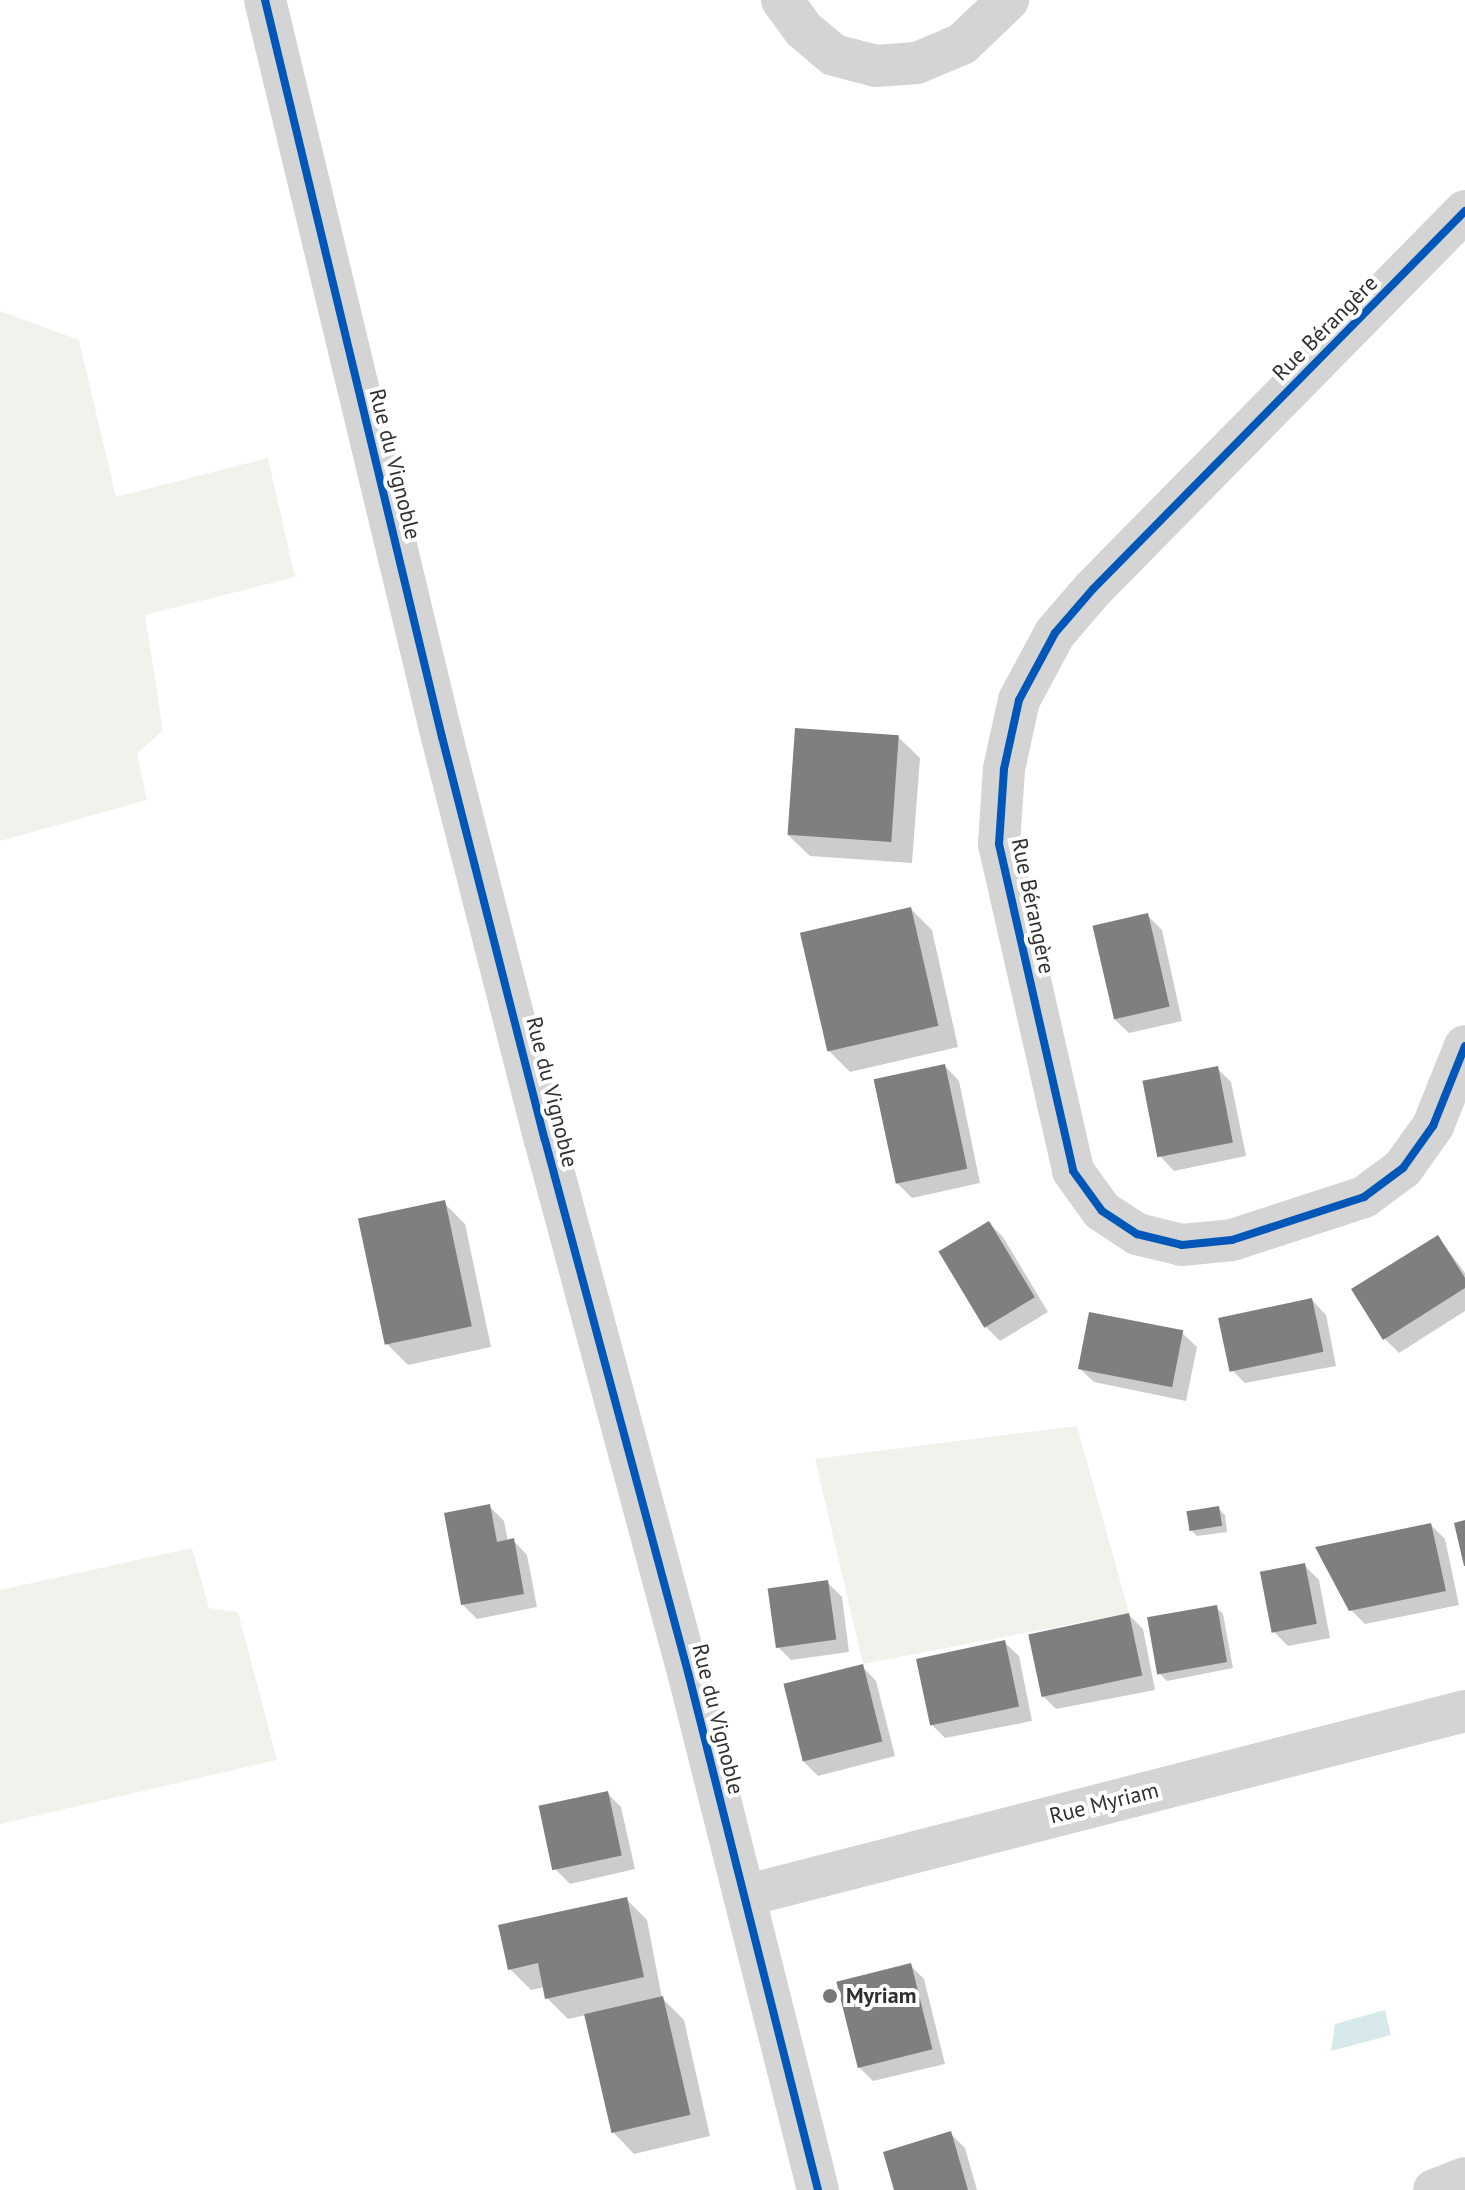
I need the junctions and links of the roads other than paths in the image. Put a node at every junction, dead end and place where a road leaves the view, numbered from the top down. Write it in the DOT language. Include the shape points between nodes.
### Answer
graph roads {
  1 [pos="265,0"];
  2 [pos="782,0"];
  3 [pos="1008,0"];
  4 [pos="1465,211"];
  5 [pos="1465,1046"];
  6 [pos="1465,1711"];
  7 [pos="744,1896"];
  8 [pos="1465,2178"];
  9 [pos="818,2190"];
  10 [pos="1434,2190"];
  1 -- 7 [label="street, Rue du Vignoble" via="442,737"];
  2 -- 3 [label="street" via="804,30 834,55 876,66 917,63 962,44"];
  4 -- 5 [label="street, Rue Bérangère" via="1055,633 1019,700 1004,769 999,844 1073,1171 1102,1211 1137,1234 1182,1245 1232,1240 1364,1197 1403,1168 1433,1126"];
  6 -- 7 [label="street, Rue Myriam"];
  7 -- 9 [label="street, Rue du Vignoble"];
  8 -- 10 [label="street"];
}
